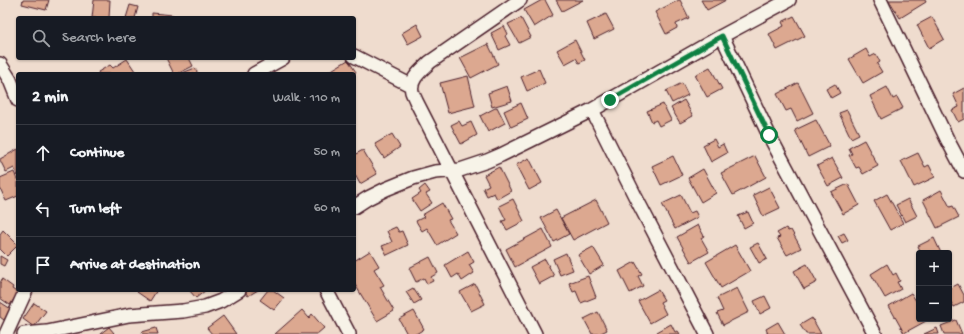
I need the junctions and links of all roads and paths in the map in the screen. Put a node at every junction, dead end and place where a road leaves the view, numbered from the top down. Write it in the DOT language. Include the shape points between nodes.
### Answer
graph roads {
  1 [pos="520,0"];
  2 [pos="789,0"];
  3 [pos="880,0"];
  4 [pos="722,36"];
  5 [pos="356,57"];
  6 [pos="279,60"];
  7 [pos="0,64"];
  8 [pos="258,72"];
  9 [pos="412,86"];
  10 [pos="16,95"];
  11 [pos="592,110"];
  12 [pos="453,171"];
  13 [pos="964,171"];
  14 [pos="356,206"];
  15 [pos="25,292"];
  16 [pos="236,292"];
  17 [pos="327,292"];
  18 [pos="6,334"];
  19 [pos="24,334"];
  20 [pos="349,334"];
  21 [pos="535,334"];
  22 [pos="707,334"];
  23 [pos="875,334"];
  1 -- 9 [label="street" via="430,62 418,73"];
  2 -- 4 [label="street"];
  3 -- 13 [label="street"];
  4 -- 11 [label="street"];
  4 -- 23 [label="street" via="769,135"];
  5 -- 9 [label="street"];
  6 -- 8 [label="street"];
  7 -- 10 [label="street"];
  9 -- 12 [label="street" via="416,101"];
  11 -- 12 [label="street" via="487,161"];
  11 -- 22 [label="street"];
  12 -- 14 [label="street" via="413,178"];
  12 -- 21 [label="street"];
  15 -- 18 [label="street"];
  16 -- 19 [label="street" via="205,307 129,315 47,332"];
  17 -- 20 [label="street"];
}
